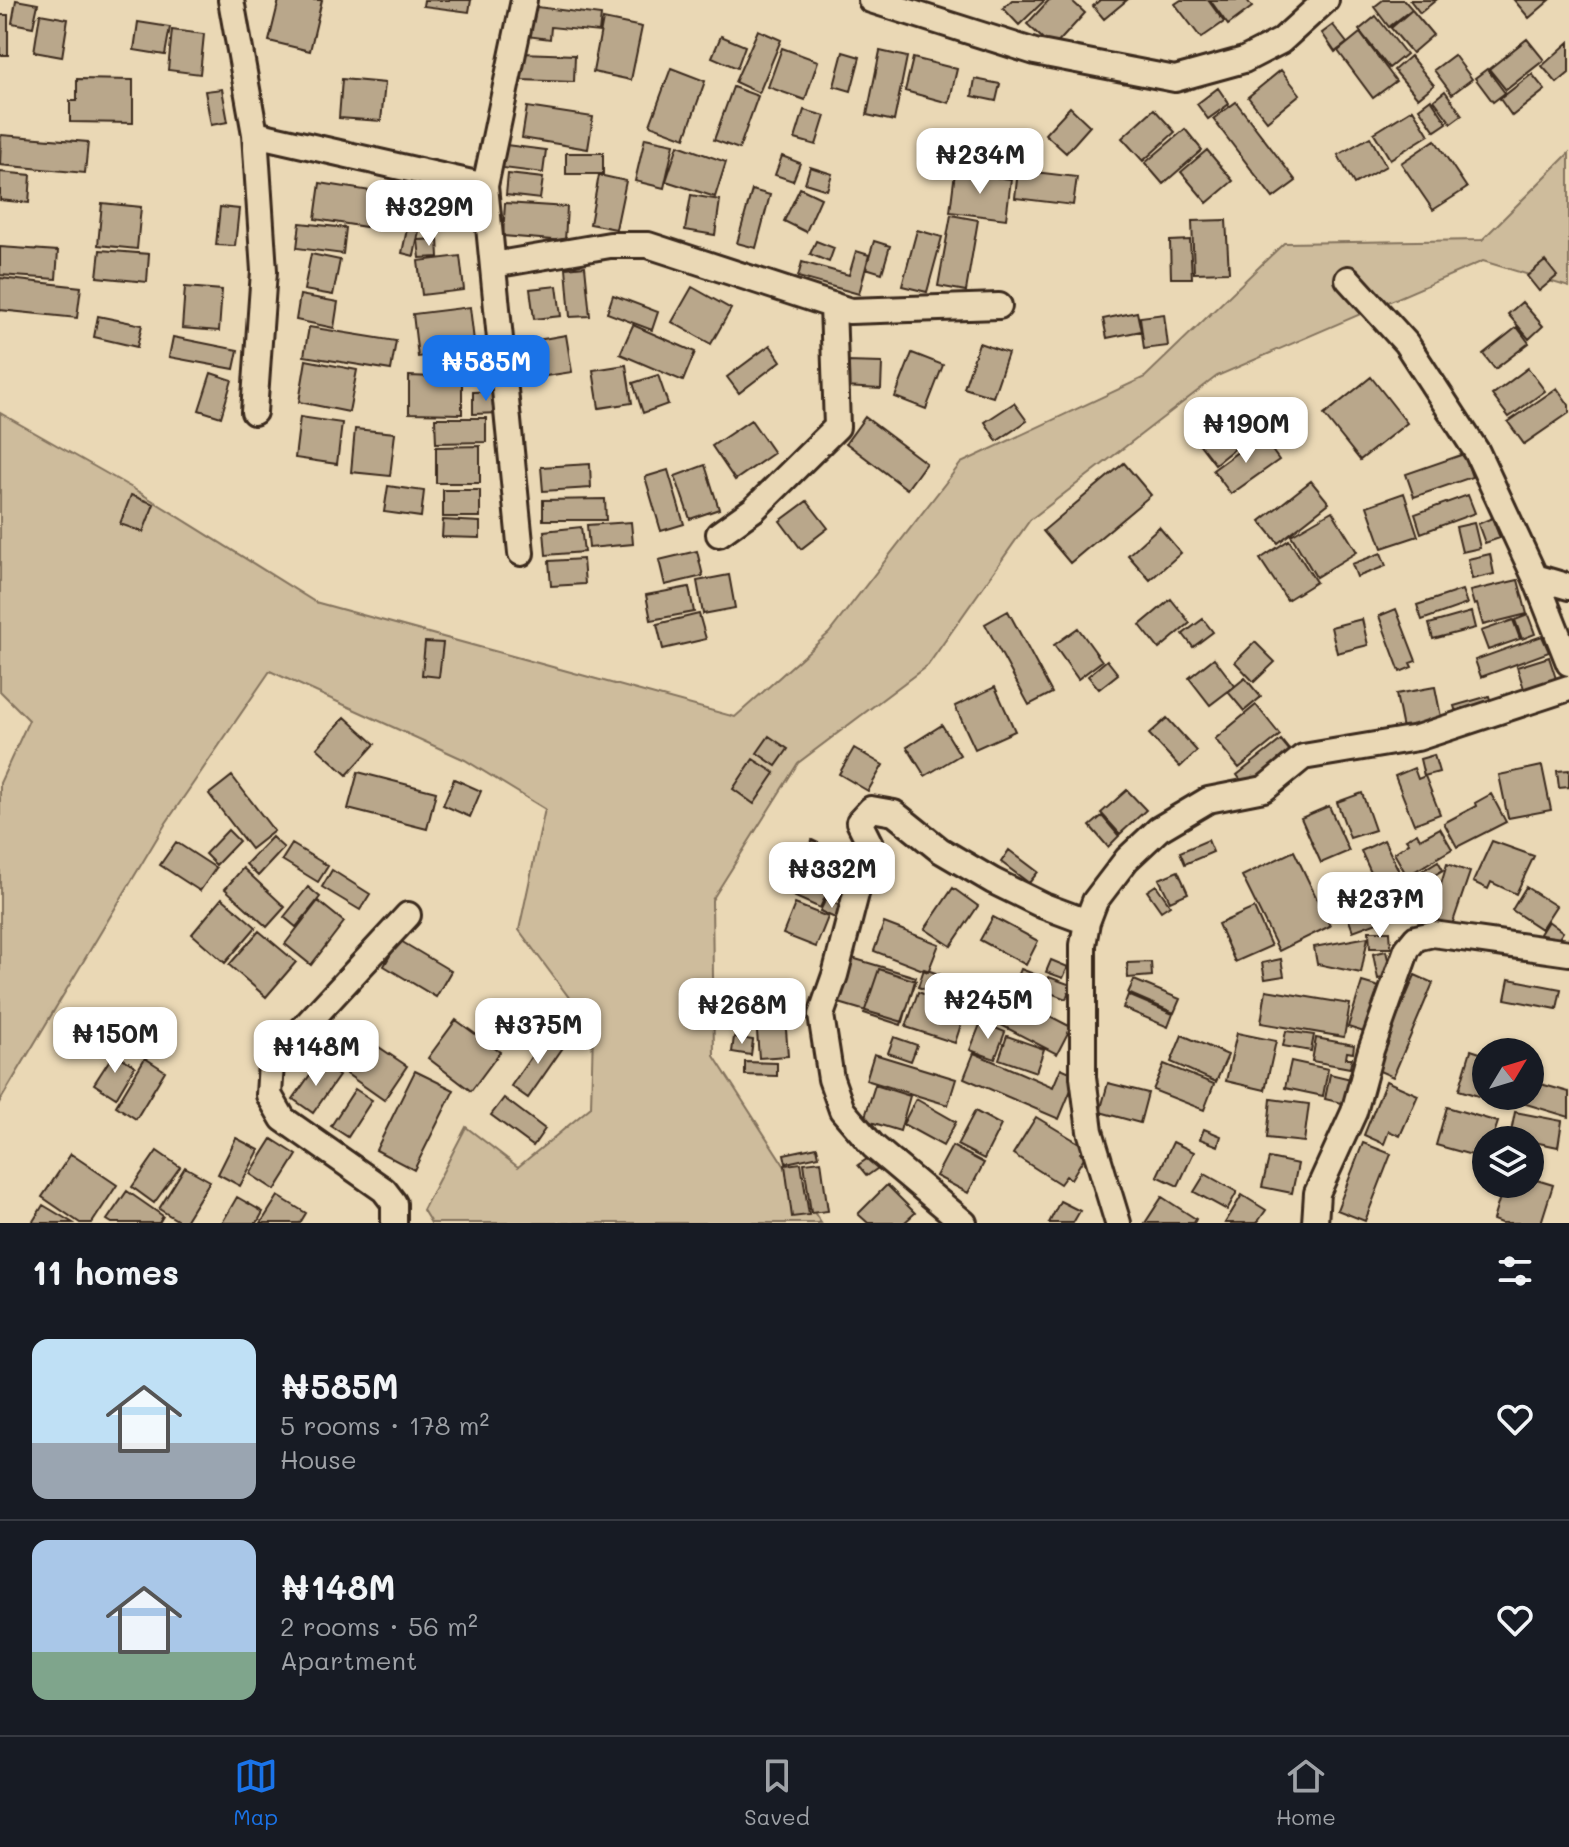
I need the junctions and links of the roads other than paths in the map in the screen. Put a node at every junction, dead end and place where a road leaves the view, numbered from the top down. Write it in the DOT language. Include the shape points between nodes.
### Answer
graph roads {
  1 [pos="231,0"];
  2 [pos="524,0"];
  3 [pos="871,0"];
  4 [pos="1326,0"];
  5 [pos="255,134"];
  6 [pos="485,186"];
  7 [pos="493,265"];
  8 [pos="1348,279"];
  9 [pos="833,305"];
  10 [pos="999,306"];
  11 [pos="254,412"];
  12 [pos="719,534"];
  13 [pos="521,553"];
  14 [pos="1535,577"];
  15 [pos="1569,587"];
  16 [pos="1569,663"];
  17 [pos="1569,688"];
  18 [pos="408,915"];
  19 [pos="1087,922"];
  20 [pos="1569,953"];
  21 [pos="394,1223"];
  22 [pos="964,1223"];
  23 [pos="1118,1223"];
  24 [pos="1315,1223"];
  1 -- 5 [label="street"];
  2 -- 6 [label="street"];
  3 -- 4 [label="street" via="1035,52 1175,79 1244,60 1281,41"];
  5 -- 6 [label="street"];
  5 -- 11 [label="street" via="264,271"];
  6 -- 7 [label="street"];
  7 -- 9 [label="street" via="610,245 648,245"];
  7 -- 13 [label="street"];
  8 -- 14 [label="street" via="1406,343 1477,452"];
  9 -- 10 [label="street" via="850,311"];
  9 -- 12 [label="street" via="837,427 754,509"];
  14 -- 15 [label="street"];
  14 -- 16 [label="street"];
  17 -- 19 [label="street" via="1417,738 1303,757 1264,789 1208,800 1159,829 1127,859 1095,901"];
  18 -- 21 [label="street" via="271,1063 269,1095 283,1119 384,1190 394,1203"];
  19 -- 22 [label="street" via="993,881 940,850 894,813 871,809 859,822 872,848 821,1015 831,1079 842,1110 873,1146"];
  19 -- 23 [label="street" via="1083,1077 1090,1131"];
  20 -- 24 [label="street" via="1433,934 1416,938 1407,949 1371,1050 1354,1112 1317,1193"];
}
